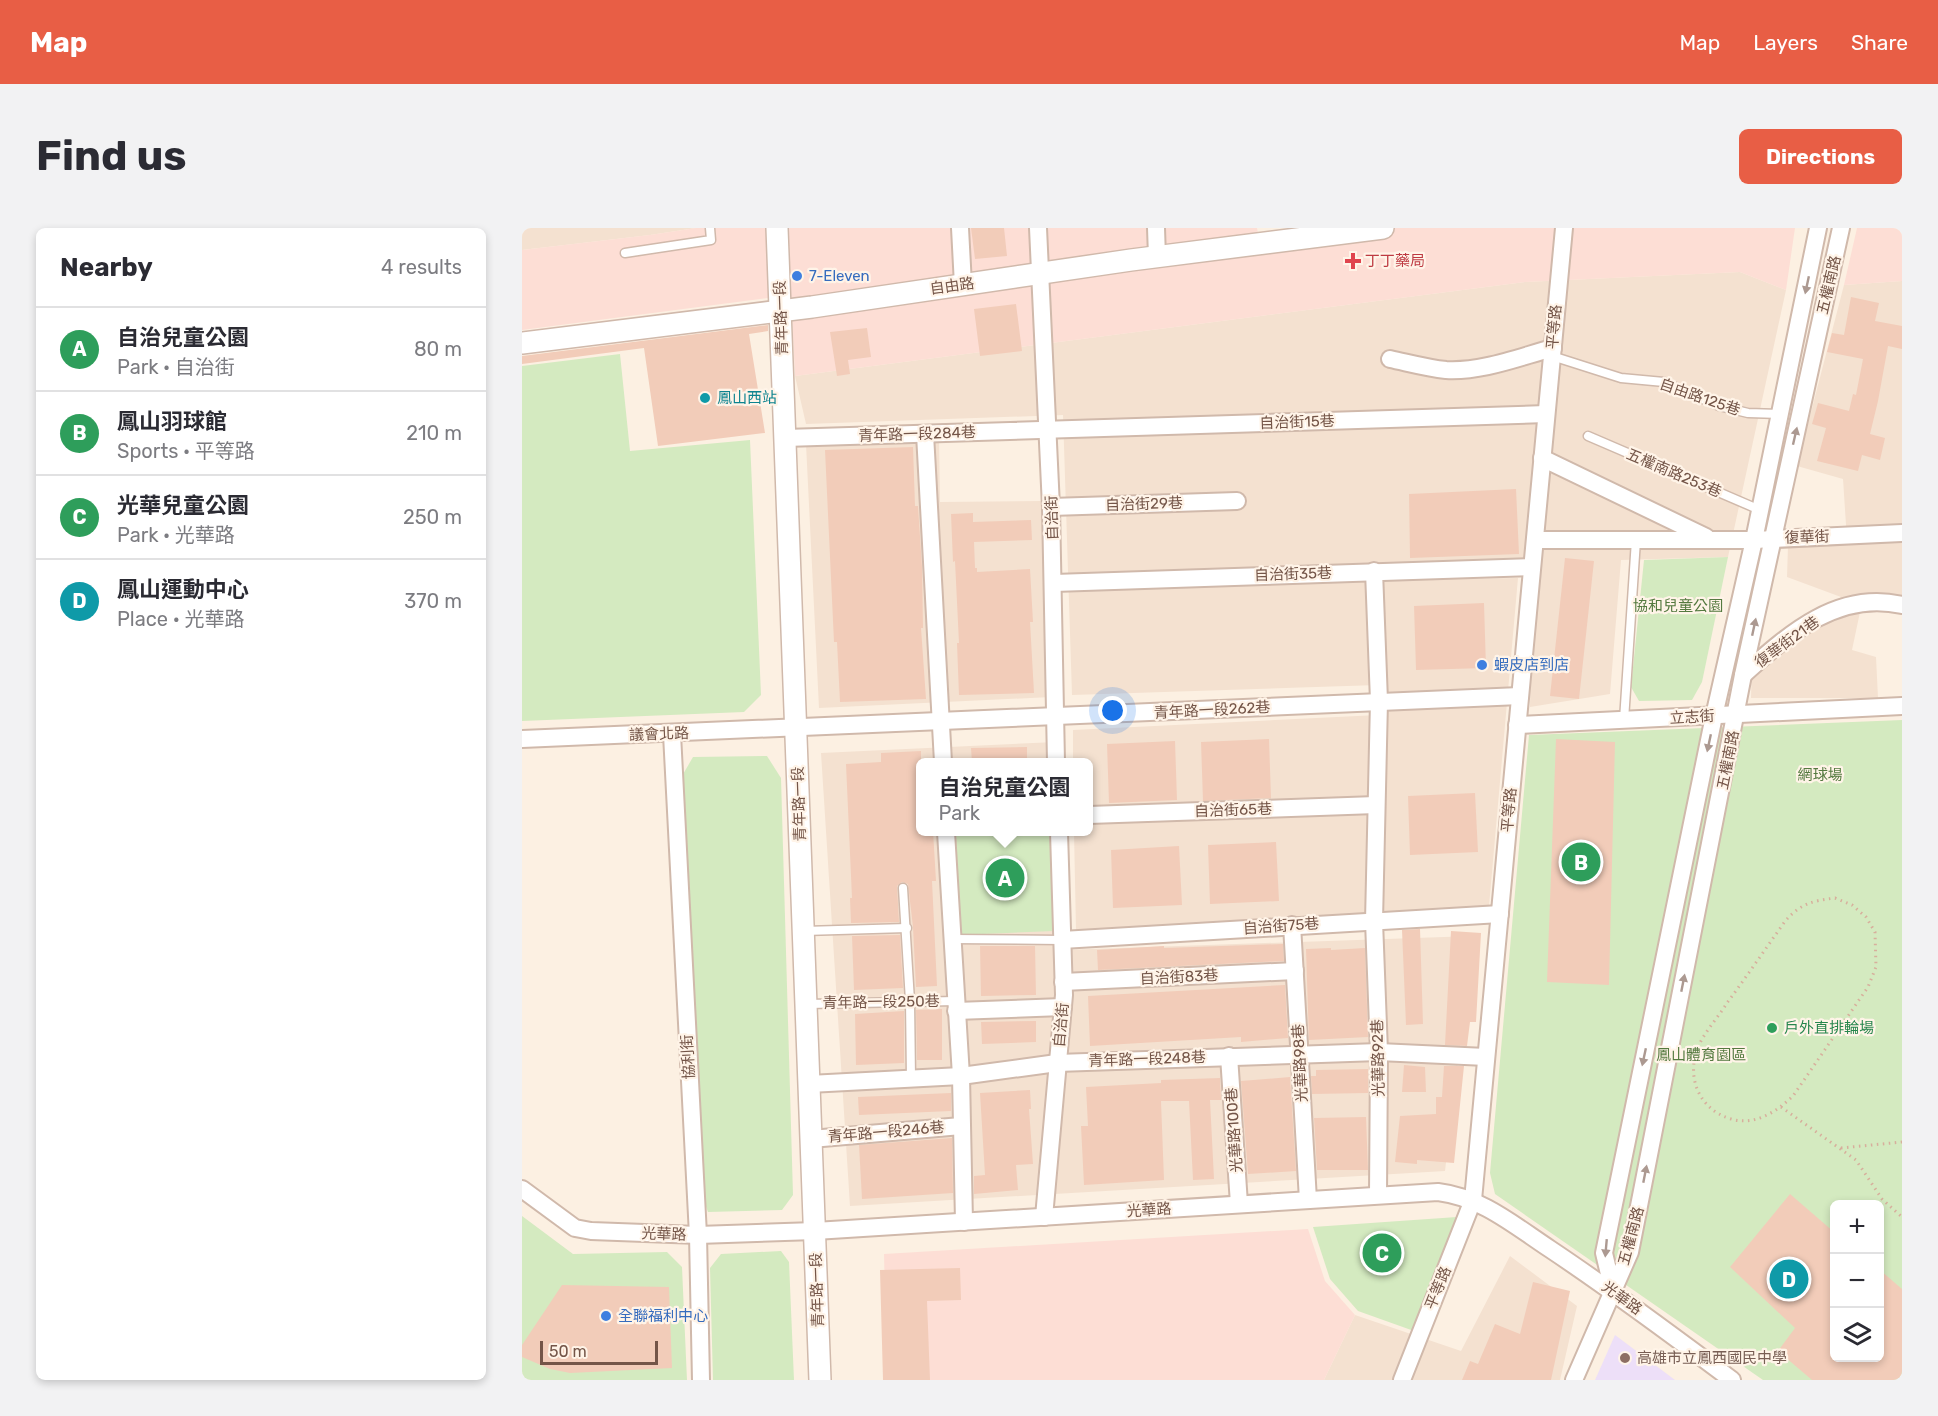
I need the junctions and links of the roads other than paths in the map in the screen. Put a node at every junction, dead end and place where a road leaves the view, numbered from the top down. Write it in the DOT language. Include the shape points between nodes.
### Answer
graph roads {
  1 [pos="710,228"];
  2 [pos="777,228"];
  3 [pos="960,228"];
  4 [pos="1038,228"];
  5 [pos="1156,228"];
  6 [pos="1383,228"];
  7 [pos="1564,228"];
  8 [pos="1818,228"];
  9 [pos="1841,228"];
  10 [pos="1336,231"];
  11 [pos="625,253"];
  12 [pos="1157,257"];
  13 [pos="1040,274"];
  14 [pos="963,285"];
  15 [pos="781,310"];
  16 [pos="522,344"];
  17 [pos="1552,352"];
  18 [pos="1390,359"];
  19 [pos="1546,414"];
  20 [pos="1780,414"];
  21 [pos="1048,430"];
  22 [pos="925,434"];
  23 [pos="1588,436"];
  24 [pos="785,438"];
  25 [pos="1542,458"];
  26 [pos="1237,501"];
  27 [pos="1051,507"];
  28 [pos="1760,510"];
  29 [pos="1902,533"];
  30 [pos="1772,538"];
  31 [pos="1534,540"];
  32 [pos="1636,540"];
  33 [pos="1712,540"];
  34 [pos="1754,540"];
  35 [pos="1532,567"];
  36 [pos="1374,571"];
  37 [pos="1054,583"];
  38 [pos="1902,605"];
  39 [pos="1743,675"];
  40 [pos="1520,696"];
  41 [pos="1378,701"];
  42 [pos="1902,706"];
  43 [pos="1737,715"];
  44 [pos="1714,716"];
  45 [pos="1055,718"];
  46 [pos="1624,720"];
  47 [pos="940,721"];
  48 [pos="1517,724"];
  49 [pos="796,727"];
  50 [pos="672,734"];
  51 [pos="522,739"];
  52 [pos="943,758"];
  53 [pos="1056,758"];
  54 [pos="1376,805"];
  55 [pos="1093,816"];
  56 [pos="946,836"];
  57 [pos="1059,836"];
  58 [pos="903,888"];
  59 [pos="1500,914"];
  60 [pos="1374,921"];
  61 [pos="1292,925"];
  62 [pos="907,928"];
  63 [pos="803,931"];
  64 [pos="952,939"];
  65 [pos="1062,940"];
  66 [pos="1295,971"];
  67 [pos="1063,982"];
  68 [pos="910,1001"];
  69 [pos="806,1004"];
  70 [pos="956,1006"];
  71 [pos="1063,1007"];
  72 [pos="1379,1052"];
  73 [pos="1300,1054"];
  74 [pos="1229,1056"];
  75 [pos="1486,1057"];
  76 [pos="1057,1063"];
  77 [pos="961,1077"];
  78 [pos="911,1078"];
  79 [pos="809,1084"];
  80 [pos="961,1126"];
  81 [pos="811,1139"];
  82 [pos="522,1189"];
  83 [pos="1377,1195"];
  84 [pos="1308,1200"];
  85 [pos="1473,1200"];
  86 [pos="1239,1204"];
  87 [pos="1044,1217"];
  88 [pos="964,1222"];
  89 [pos="815,1231"];
  90 [pos="698,1235"];
  91 [pos="1613,1291"];
  92 [pos="701,1380"];
  93 [pos="820,1380"];
  94 [pos="1402,1380"];
  95 [pos="1574,1380"];
  96 [pos="1732,1380"];
  1 -- 11 [label="lane" via="711,240"];
  2 -- 15 [label="street, 青年路一段"];
  3 -- 14 [label="street"];
  4 -- 13 [label="street, 自治街"];
  5 -- 12 [label="street"];
  6 -- 10 [label="street, 自由路"];
  7 -- 17 [label="street, 平等路"];
  8 -- 20 [label="street, 五權南路, one-way"];
  30 -- 9 [label="street, 五權南路, one-way"];
  10 -- 12 [label="street, 自由路"];
  12 -- 13 [label="street, 自由路"];
  13 -- 14 [label="street, 自由路"];
  13 -- 21 [label="street, 自治街"];
  14 -- 15 [label="street, 自由路"];
  15 -- 16 [label="street, 自由路"];
  15 -- 24 [label="street, 青年路一段"];
  17 -- 18 [label="street" via="1448,370"];
  17 -- 19 [label="street, 平等路"];
  17 -- 20 [label="lane, 自由路125巷" via="1622,378 1664,382 1719,406 1748,413"];
  19 -- 21 [label="street, 自治街15巷"];
  19 -- 25 [label="street, 平等路"];
  20 -- 28 [label="street, 五權南路"];
  21 -- 22 [label="street, 青年路一段284巷"];
  21 -- 27 [label="street, 自治街"];
  22 -- 24 [label="street, 青年路一段284巷"];
  22 -- 47 [label="street"];
  23 -- 28 [label="lane, 五權南路253巷"];
  24 -- 49 [label="street, 青年路一段"];
  25 -- 31 [label="street, 平等路"];
  25 -- 33 [label="street, 復華街"];
  26 -- 27 [label="street, 自治街29巷"];
  27 -- 37 [label="street, 自治街"];
  28 -- 34 [label="street, 五權南路"];
  29 -- 30 [label="street, 復華街"];
  30 -- 34 [label="street, 復華街"];
  39 -- 30 [label="street, 五權南路, one-way"];
  31 -- 32 [label="street, 復華街"];
  31 -- 35 [label="street, 平等路"];
  32 -- 33 [label="street, 復華街"];
  32 -- 46 [label="lane"];
  33 -- 34 [label="street, 復華街"];
  34 -- 44 [label="street, 五權南路"];
  35 -- 36 [label="street, 自治街35巷"];
  35 -- 40 [label="street, 平等路"];
  36 -- 37 [label="street, 自治街35巷"];
  36 -- 41 [label="street, 光華路92巷"];
  37 -- 45 [label="street, 自治街"];
  38 -- 39 [label="street, 復華街21巷" via="1882,600 1851,605 1812,620"];
  39 -- 43 [label="street, 五權南路"];
  40 -- 41 [label="street, 青年路一段262巷"];
  40 -- 48 [label="street, 平等路"];
  41 -- 45 [label="street, 青年路一段262巷"];
  41 -- 54 [label="street, 光華路92巷"];
  42 -- 43 [label="street, 立志街"];
  43 -- 44 [label="street, 立志街"];
  91 -- 43 [label="street, 五權南路, one-way" via="1630,1252"];
  44 -- 46 [label="street, 立志街"];
  44 -- 91 [label="street, 五權南路, one-way" via="1604,1253"];
  45 -- 47 [label="street, 青年路一段262巷"];
  45 -- 53 [label="street, 自治街"];
  46 -- 48 [label="street, 立志街"];
  47 -- 49 [label="street, 青年路一段262巷"];
  47 -- 52 [label="street"];
  48 -- 59 [label="street, 平等路"];
  49 -- 50 [label="street, 議會北路"];
  49 -- 63 [label="street, 青年路一段"];
  50 -- 51 [label="street, 議會北路"];
  50 -- 90 [label="street, 協利街"];
  54 -- 55 [label="street, 自治街65巷"];
  54 -- 60 [label="street, 光華路92巷"];
  56 -- 64 [label="street"];
  57 -- 65 [label="street, 自治街"];
  58 -- 62 [label="lane"];
  59 -- 60 [label="street, 自治街75巷"];
  59 -- 75 [label="street, 平等路"];
  60 -- 61 [label="street, 自治街75巷"];
  60 -- 72 [label="street, 光華路92巷"];
  61 -- 65 [label="street, 自治街75巷"];
  61 -- 66 [label="street, 光華路98巷"];
  62 -- 63 [label="lane"];
  62 -- 68 [label="lane"];
  63 -- 69 [label="street, 青年路一段"];
  64 -- 65 [label="lane"];
  64 -- 70 [label="street"];
  65 -- 67 [label="street, 自治街"];
  66 -- 67 [label="street, 自治街83巷"];
  66 -- 73 [label="street, 光華路98巷"];
  67 -- 71 [label="street, 自治街"];
  68 -- 69 [label="lane, 青年路一段250巷"];
  68 -- 70 [label="lane, 青年路一段250巷"];
  68 -- 78 [label="lane"];
  69 -- 79 [label="street, 青年路一段"];
  70 -- 71 [label="street"];
  70 -- 77 [label="street"];
  71 -- 76 [label="street, 自治街"];
  72 -- 73 [label="street, 青年路一段248巷"];
  72 -- 75 [label="street, 青年路一段248巷"];
  72 -- 83 [label="street, 光華路92巷"];
  73 -- 74 [label="street, 青年路一段248巷"];
  73 -- 84 [label="street, 光華路98巷"];
  74 -- 76 [label="street, 青年路一段248巷"];
  74 -- 86 [label="street, 光華路100巷"];
  75 -- 85 [label="street, 平等路"];
  76 -- 77 [label="street, 青年路一段248巷"];
  76 -- 87 [label="street, 自治街"];
  77 -- 78 [label="street, 青年路一段248巷"];
  77 -- 80 [label="street"];
  78 -- 79 [label="street, 青年路一段248巷"];
  79 -- 81 [label="street, 青年路一段"];
  80 -- 81 [label="street, 青年路一段246巷"];
  80 -- 88 [label="street"];
  81 -- 89 [label="street, 青年路一段"];
  82 -- 90 [label="street, 光華路" via="575,1228"];
  83 -- 84 [label="street, 光華路"];
  83 -- 85 [label="street, 光華路" via="1438,1191"];
  84 -- 86 [label="street, 光華路"];
  85 -- 91 [label="street, 光華路"];
  85 -- 94 [label="street, 平等路"];
  86 -- 87 [label="street, 光華路"];
  87 -- 88 [label="street, 光華路"];
  88 -- 89 [label="street, 光華路"];
  89 -- 90 [label="street, 光華路"];
  89 -- 93 [label="street, 青年路一段"];
  90 -- 92 [label="street, 協利街"];
  91 -- 95 [label="street, 五權南路"];
  91 -- 96 [label="street, 光華路"];
}
